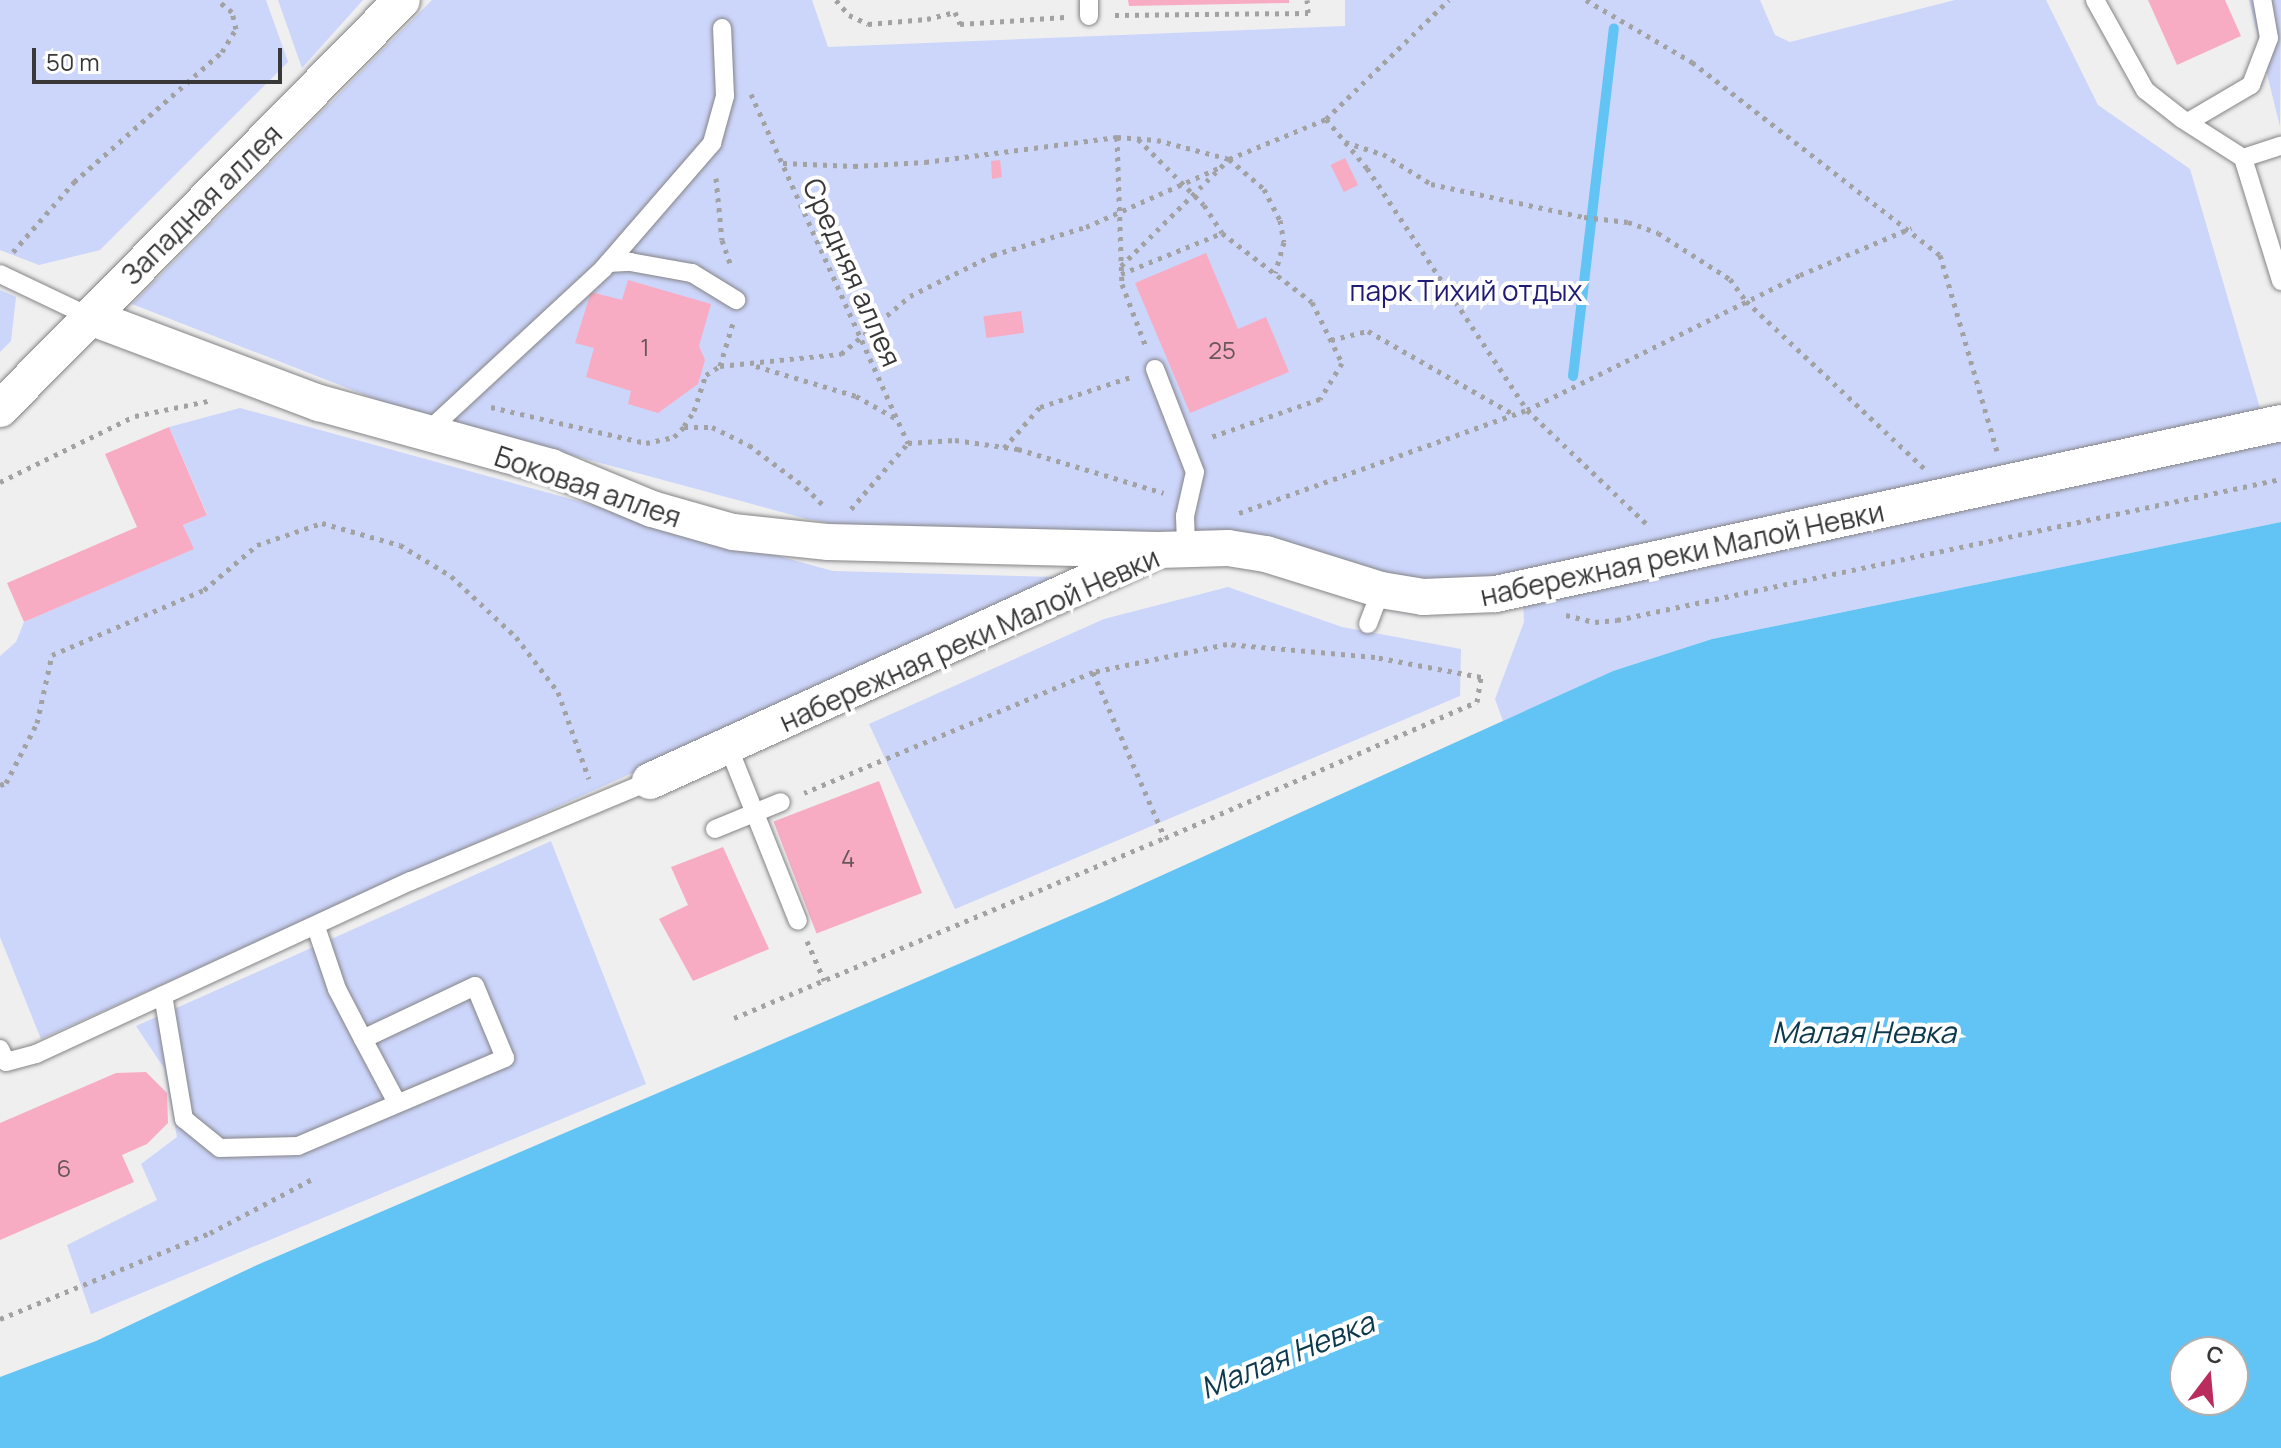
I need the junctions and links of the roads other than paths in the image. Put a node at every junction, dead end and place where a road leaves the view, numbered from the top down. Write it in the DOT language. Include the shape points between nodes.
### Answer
graph roads {
  1 [pos="402,0"];
  2 [pos="2095,0"];
  3 [pos="2262,0"];
  4 [pos="722,28"];
  5 [pos="2188,122"];
  6 [pos="2281,146"];
  7 [pos="2243,158"];
  8 [pos="608,263"];
  9 [pos="1,274"];
  10 [pos="2281,281"];
  11 [pos="736,300"];
  12 [pos="90,317"];
  13 [pos="1155,369"];
  14 [pos="0,409"];
  15 [pos="2281,423"];
  16 [pos="424,435"];
  17 [pos="1172,550"];
  18 [pos="1381,590"];
  19 [pos="1368,624"];
  20 [pos="728,746"];
  21 [pos="650,781"];
  22 [pos="781,802"];
  23 [pos="754,812"];
  24 [pos="715,829"];
  25 [pos="798,921"];
  26 [pos="316,927"];
  27 [pos="163,995"];
  28 [pos="363,1039"];
  29 [pos="0,1049"];
  30 [pos="397,1103"];
  1 -- 12 [label="street, Западная аллея"];
  2 -- 5 [label="lane" via="2145,90"];
  3 -- 5 [label="lane" via="2269,38 2251,85"];
  4 -- 8 [label="lane" via="725,96 712,143"];
  5 -- 7 [label="lane"];
  6 -- 7 [label="lane"];
  7 -- 10 [label="lane"];
  8 -- 11 [label="lane" via="692,273"];
  8 -- 16 [label="lane"];
  9 -- 12 [label="lane, Боковая аллея"];
  12 -- 14 [label="street, Западная аллея"];
  12 -- 16 [label="street, Боковая аллея" via="319,403"];
  13 -- 17 [label="lane" via="1195,472 1184,527"];
  15 -- 18 [label="street, набережная реки Малой Невки" via="1496,594 1423,597"];
  16 -- 17 [label="street, Боковая аллея" via="551,467 693,523 784,540 834,532"];
  17 -- 18 [label="street, набережная реки Малой Невки" via="1228,548 1266,554"];
  17 -- 20 [label="street, набережная реки Малой Невки"];
  18 -- 19 [label="lane"];
  20 -- 21 [label="street, набережная реки Малой Невки"];
  20 -- 23 [label="lane"];
  21 -- 26 [label="lane" via="411,881"];
  22 -- 23 [label="lane"];
  23 -- 24 [label="lane"];
  23 -- 25 [label="lane"];
  26 -- 27 [label="lane"];
  26 -- 28 [label="lane" via="337,989"];
  27 -- 29 [label="lane" via="36,1054 6,1062"];
  27 -- 30 [label="lane" via="184,1119 220,1148 298,1146"];
  28 -- 30 [label="lane"];
  28 -- 30 [label="lane" via="475,986 505,1058"];
}
